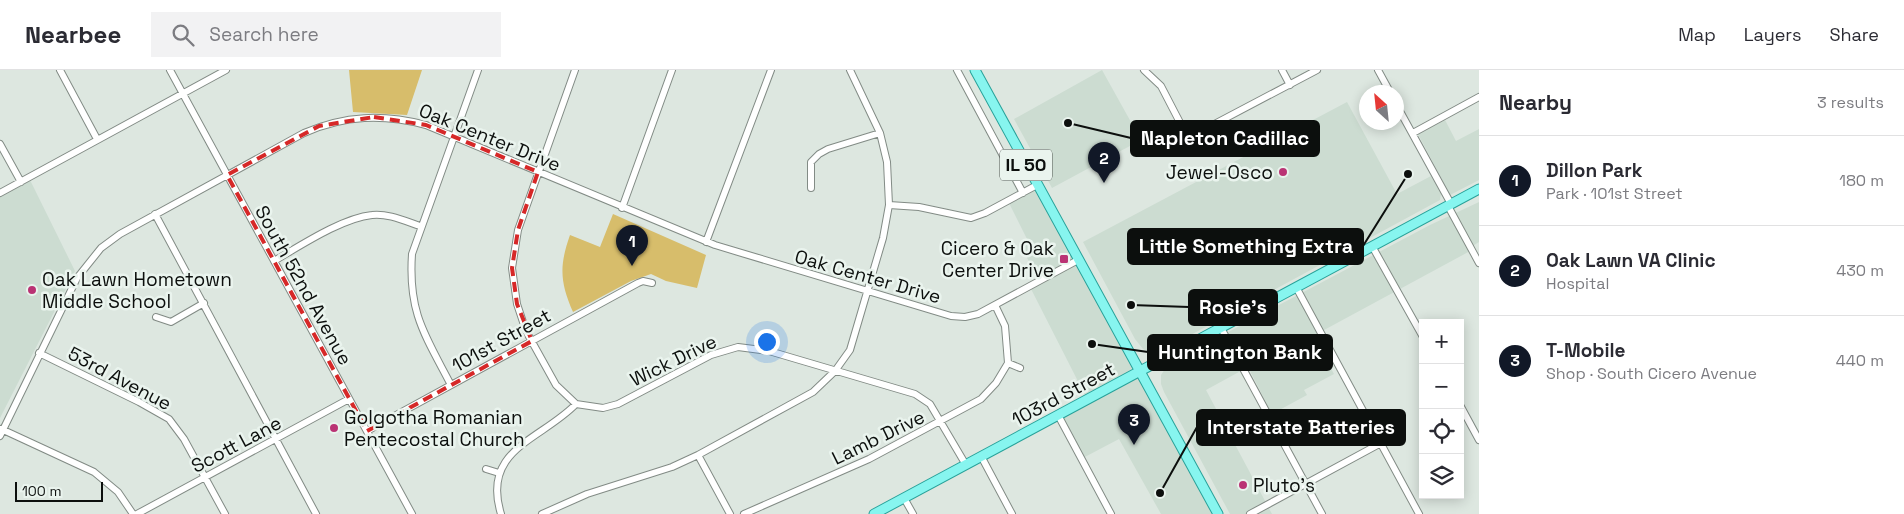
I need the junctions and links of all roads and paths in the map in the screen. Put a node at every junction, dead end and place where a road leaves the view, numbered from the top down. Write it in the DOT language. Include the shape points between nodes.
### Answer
graph roads {
  1 [pos="60,70"];
  2 [pos="170,70"];
  3 [pos="226,70"];
  4 [pos="478,70"];
  5 [pos="575,70"];
  6 [pos="672,70"];
  7 [pos="771,70"];
  8 [pos="850,70"];
  9 [pos="956,70"];
  10 [pos="974,70"];
  11 [pos="1144,70"];
  12 [pos="1282,70"];
  13 [pos="1317,70"];
  14 [pos="1378,70"];
  15 [pos="1290,85"];
  16 [pos="1386,85"];
  17 [pos="183,94"];
  18 [pos="1479,97"];
  19 [pos="1404,118"];
  20 [pos="880,133"];
  21 [pos="1413,133"];
  22 [pos="454,136"];
  23 [pos="97,139"];
  24 [pos="0,144"];
  25 [pos="538,172"];
  26 [pos="227,175"];
  27 [pos="20,182"];
  28 [pos="1037,185"];
  29 [pos="811,188"];
  30 [pos="1479,189"];
  31 [pos="0,193"];
  32 [pos="1023,193"];
  33 [pos="1449,205"];
  34 [pos="889,206"];
  35 [pos="622,208"];
  36 [pos="155,214"];
  37 [pos="420,226"];
  38 [pos="706,242"];
  39 [pos="1372,246"];
  40 [pos="274,260"];
  41 [pos="1078,260"];
  42 [pos="1479,263"];
  43 [pos="652,284"];
  44 [pos="1296,287"];
  45 [pos="867,292"];
  46 [pos="204,303"];
  47 [pos="995,306"];
  48 [pos="156,317"];
  49 [pos="1221,328"];
  50 [pos="1419,330"];
  51 [pos="532,341"];
  52 [pos="39,353"];
  53 [pos="1008,363"];
  54 [pos="1020,368"];
  55 [pos="835,371"];
  56 [pos="1140,371"];
  57 [pos="451,385"];
  58 [pos="349,399"];
  59 [pos="576,404"];
  60 [pos="1462,409"];
  61 [pos="1058,415"];
  62 [pos="941,422"];
  63 [pos="1,431"];
  64 [pos="366,431"];
  65 [pos="276,440"];
  66 [pos="1479,440"];
  67 [pos="1381,443"];
  68 [pos="698,455"];
  69 [pos="981,456"];
  70 [pos="966,464"];
  71 [pos="486,469"];
  72 [pos="499,473"];
  73 [pos="205,477"];
  74 [pos="1306,484"];
  75 [pos="904,498"];
  76 [pos="135,514"];
  77 [pos="225,514"];
  78 [pos="316,514"];
  79 [pos="412,514"];
  80 [pos="501,514"];
  81 [pos="542,514"];
  82 [pos="730,514"];
  83 [pos="744,514"];
  84 [pos="874,514"];
  85 [pos="913,514"];
  86 [pos="1012,514"];
  87 [pos="1112,514"];
  88 [pos="1218,514"];
  89 [pos="1250,514"];
  90 [pos="1322,514"];
  91 [pos="1419,514"];
  1 -- 23 [label="street"];
  2 -- 17 [label="street, South 52nd Avenue"];
  3 -- 17 [label="street"];
  4 -- 22 [label="street"];
  5 -- 25 [label="street"];
  6 -- 35 [label="street"];
  7 -- 38 [label="street"];
  8 -- 20 [label="street"];
  9 -- 32 [label="street"];
  10 -- 28 [label="main road, IL 50"];
  11 -- 15 [label="street" via="1161,86 1188,138"];
  12 -- 15 [label="street"];
  13 -- 15 [label="street"];
  14 -- 16 [label="street"];
  17 -- 23 [label="street"];
  17 -- 26 [label="street, South 52nd Avenue"];
  18 -- 21 [label="street"];
  19 -- 21 [label="street"];
  20 -- 29 [label="street" via="818,154 811,162"];
  20 -- 34 [label="street" via="888,162"];
  21 -- 33 [label="street"];
  22 -- 25 [label="street, Oak Center Drive"];
  22 -- 26 [label="street, Oak Center Drive" via="426,124 400,119 374,116 349,119 304,133"];
  22 -- 37 [label="street"];
  23 -- 27 [label="street"];
  24 -- 27 [label="street"];
  25 -- 35 [label="street, Oak Center Drive"];
  25 -- 51 [label="street" via="518,230 512,268 517,304"];
  26 -- 36 [label="street, Oak Center Drive"];
  26 -- 40 [label="street, South 52nd Avenue"];
  27 -- 31 [label="street"];
  28 -- 32 [label="street"];
  28 -- 41 [label="main road, IL 50"];
  30 -- 33 [label="main road, 103rd Street"];
  32 -- 34 [label="street" via="971,218 920,207"];
  33 -- 39 [label="main road, 103rd Street"];
  33 -- 42 [label="street"];
  34 -- 45 [label="street"];
  35 -- 38 [label="street, Oak Center Drive"];
  36 -- 46 [label="street"];
  36 -- 52 [label="street, Oak Center Drive" via="120,234 94,256 77,278"];
  37 -- 40 [label="street" via="373,214 353,219"];
  37 -- 57 [label="street" via="412,254 412,301 420,326"];
  38 -- 45 [label="street, Oak Center Drive"];
  39 -- 44 [label="main road, 103rd Street"];
  39 -- 50 [label="street"];
  40 -- 58 [label="street, South 52nd Avenue"];
  41 -- 47 [label="street, Oak Center Drive"];
  41 -- 56 [label="main road, IL 50"];
  43 -- 51 [label="street, 101st Street" via="638,282"];
  44 -- 49 [label="main road, 103rd Street"];
  44 -- 67 [label="street"];
  45 -- 47 [label="street, Oak Center Drive" via="965,318"];
  45 -- 55 [label="street" via="850,350"];
  46 -- 48 [label="street" via="171,322"];
  46 -- 65 [label="street"];
  47 -- 53 [label="street" via="1005,326"];
  49 -- 56 [label="main road, 103rd Street"];
  49 -- 74 [label="street"];
  51 -- 57 [label="street, 101st Street"];
  51 -- 59 [label="street" via="556,385"];
  52 -- 63 [label="street, Oak Center Drive"];
  52 -- 73 [label="street, 53rd Avenue" via="169,419"];
  53 -- 54 [label="street"];
  53 -- 62 [label="street, Lamb Drive" via="981,399"];
  55 -- 59 [label="street, Wick Drive" via="758,348 728,349 618,404 603,408"];
  55 -- 62 [label="street, Wick Drive" via="915,394 930,404"];
  55 -- 68 [label="street" via="812,392"];
  56 -- 61 [label="main road, 103rd Street"];
  56 -- 88 [label="main road, IL 50"];
  57 -- 64 [label="street, 101st Street"];
  58 -- 64 [label="street, South 52nd Avenue"];
  58 -- 65 [label="street, Scott Lane"];
  59 -- 72 [label="street" via="562,419 516,447"];
  60 -- 66 [label="street"];
  61 -- 69 [label="main road, 103rd Street"];
  61 -- 87 [label="street"];
  62 -- 70 [label="street, Wick Drive"];
  62 -- 83 [label="street, Lamb Drive" via="816,484"];
  63 -- 76 [label="street" via="94,472 118,492"];
  64 -- 79 [label="street, South 52nd Avenue"];
  65 -- 73 [label="street, Scott Lane"];
  65 -- 78 [label="street"];
  67 -- 74 [label="street"];
  67 -- 91 [label="street"];
  68 -- 81 [label="street" via="664,470 587,494"];
  68 -- 82 [label="street"];
  69 -- 70 [label="main road, 103rd Street"];
  69 -- 86 [label="street"];
  70 -- 75 [label="main road, 103rd Street"];
  71 -- 72 [label="street"];
  72 -- 80 [label="street" via="497,499"];
  73 -- 76 [label="street, Scott Lane"];
  73 -- 77 [label="street, 53rd Avenue"];
  74 -- 89 [label="street"];
  74 -- 90 [label="street"];
  75 -- 84 [label="main road, 103rd Street"];
  75 -- 85 [label="street"];
}
